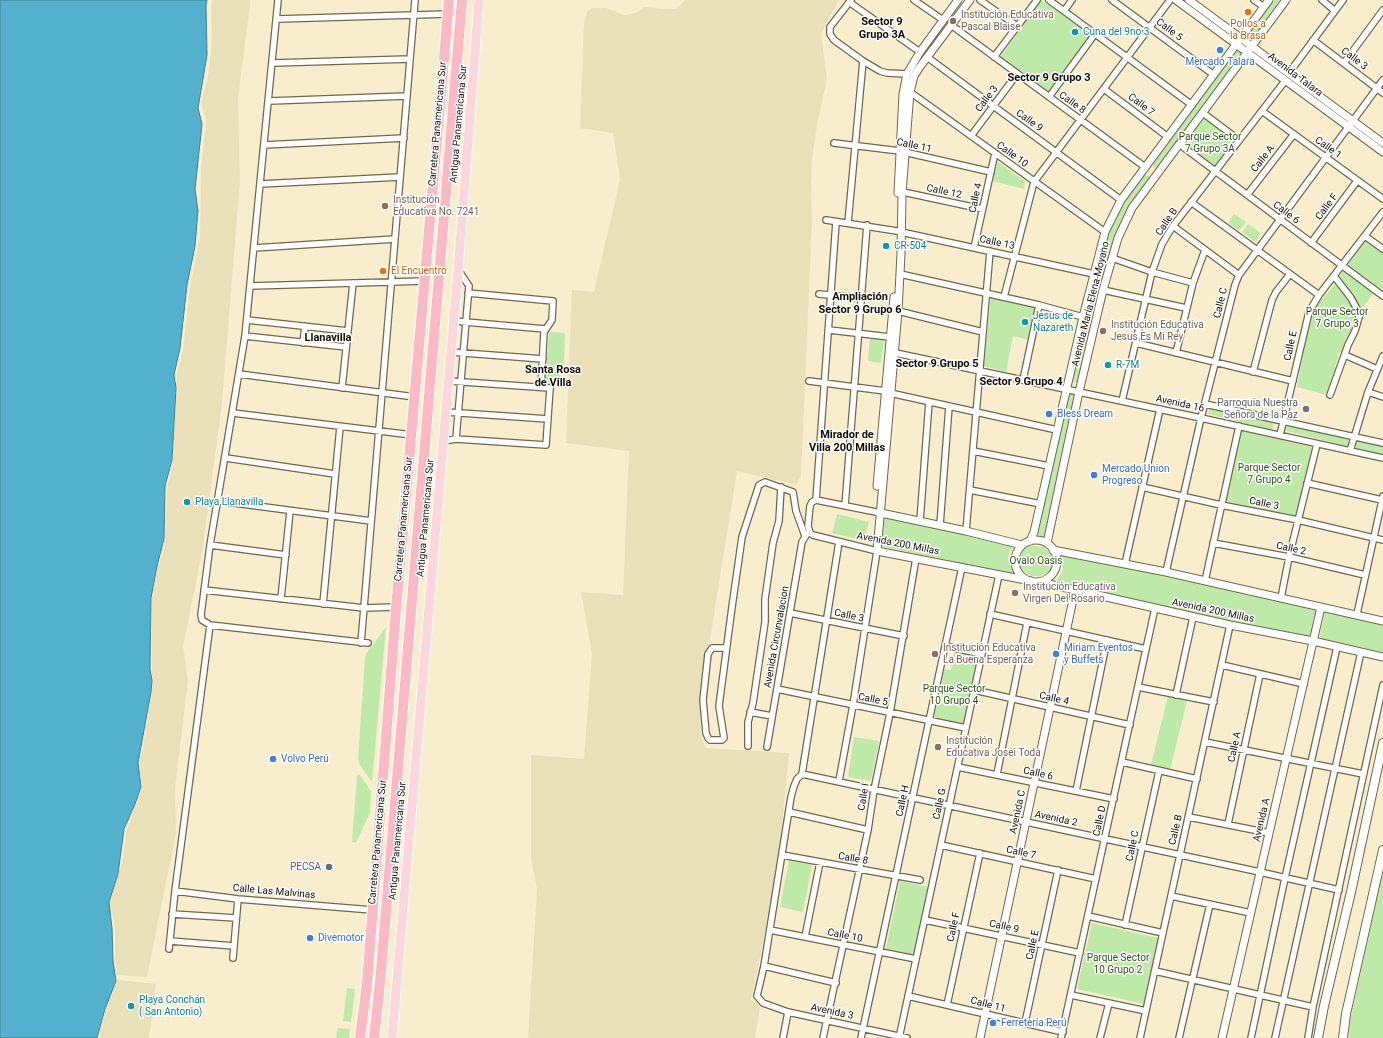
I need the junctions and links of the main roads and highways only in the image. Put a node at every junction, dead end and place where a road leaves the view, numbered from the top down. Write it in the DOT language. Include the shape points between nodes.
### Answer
graph roads {
  1 [pos="449,0"];
  2 [pos="462,0"];
  3 [pos="479,0"];
  4 [pos="1383,743"];
  5 [pos="1383,850"];
  6 [pos="360,1038"];
  7 [pos="374,1038"];
  8 [pos="392,1038"];
  9 [pos="1318,1038"];
  10 [pos="1343,1038"];
  1 -- 6 [label="highway, Carretera Panamericana Sur"];
  2 -- 7 [label="highway, Carretera Panamericana Sur"];
  3 -- 8 [label="main road, Antigua Panamericana Sur"];
  4 -- 9 [label="main road"];
  5 -- 10 [label="main road" via="1346,1014"];
}
